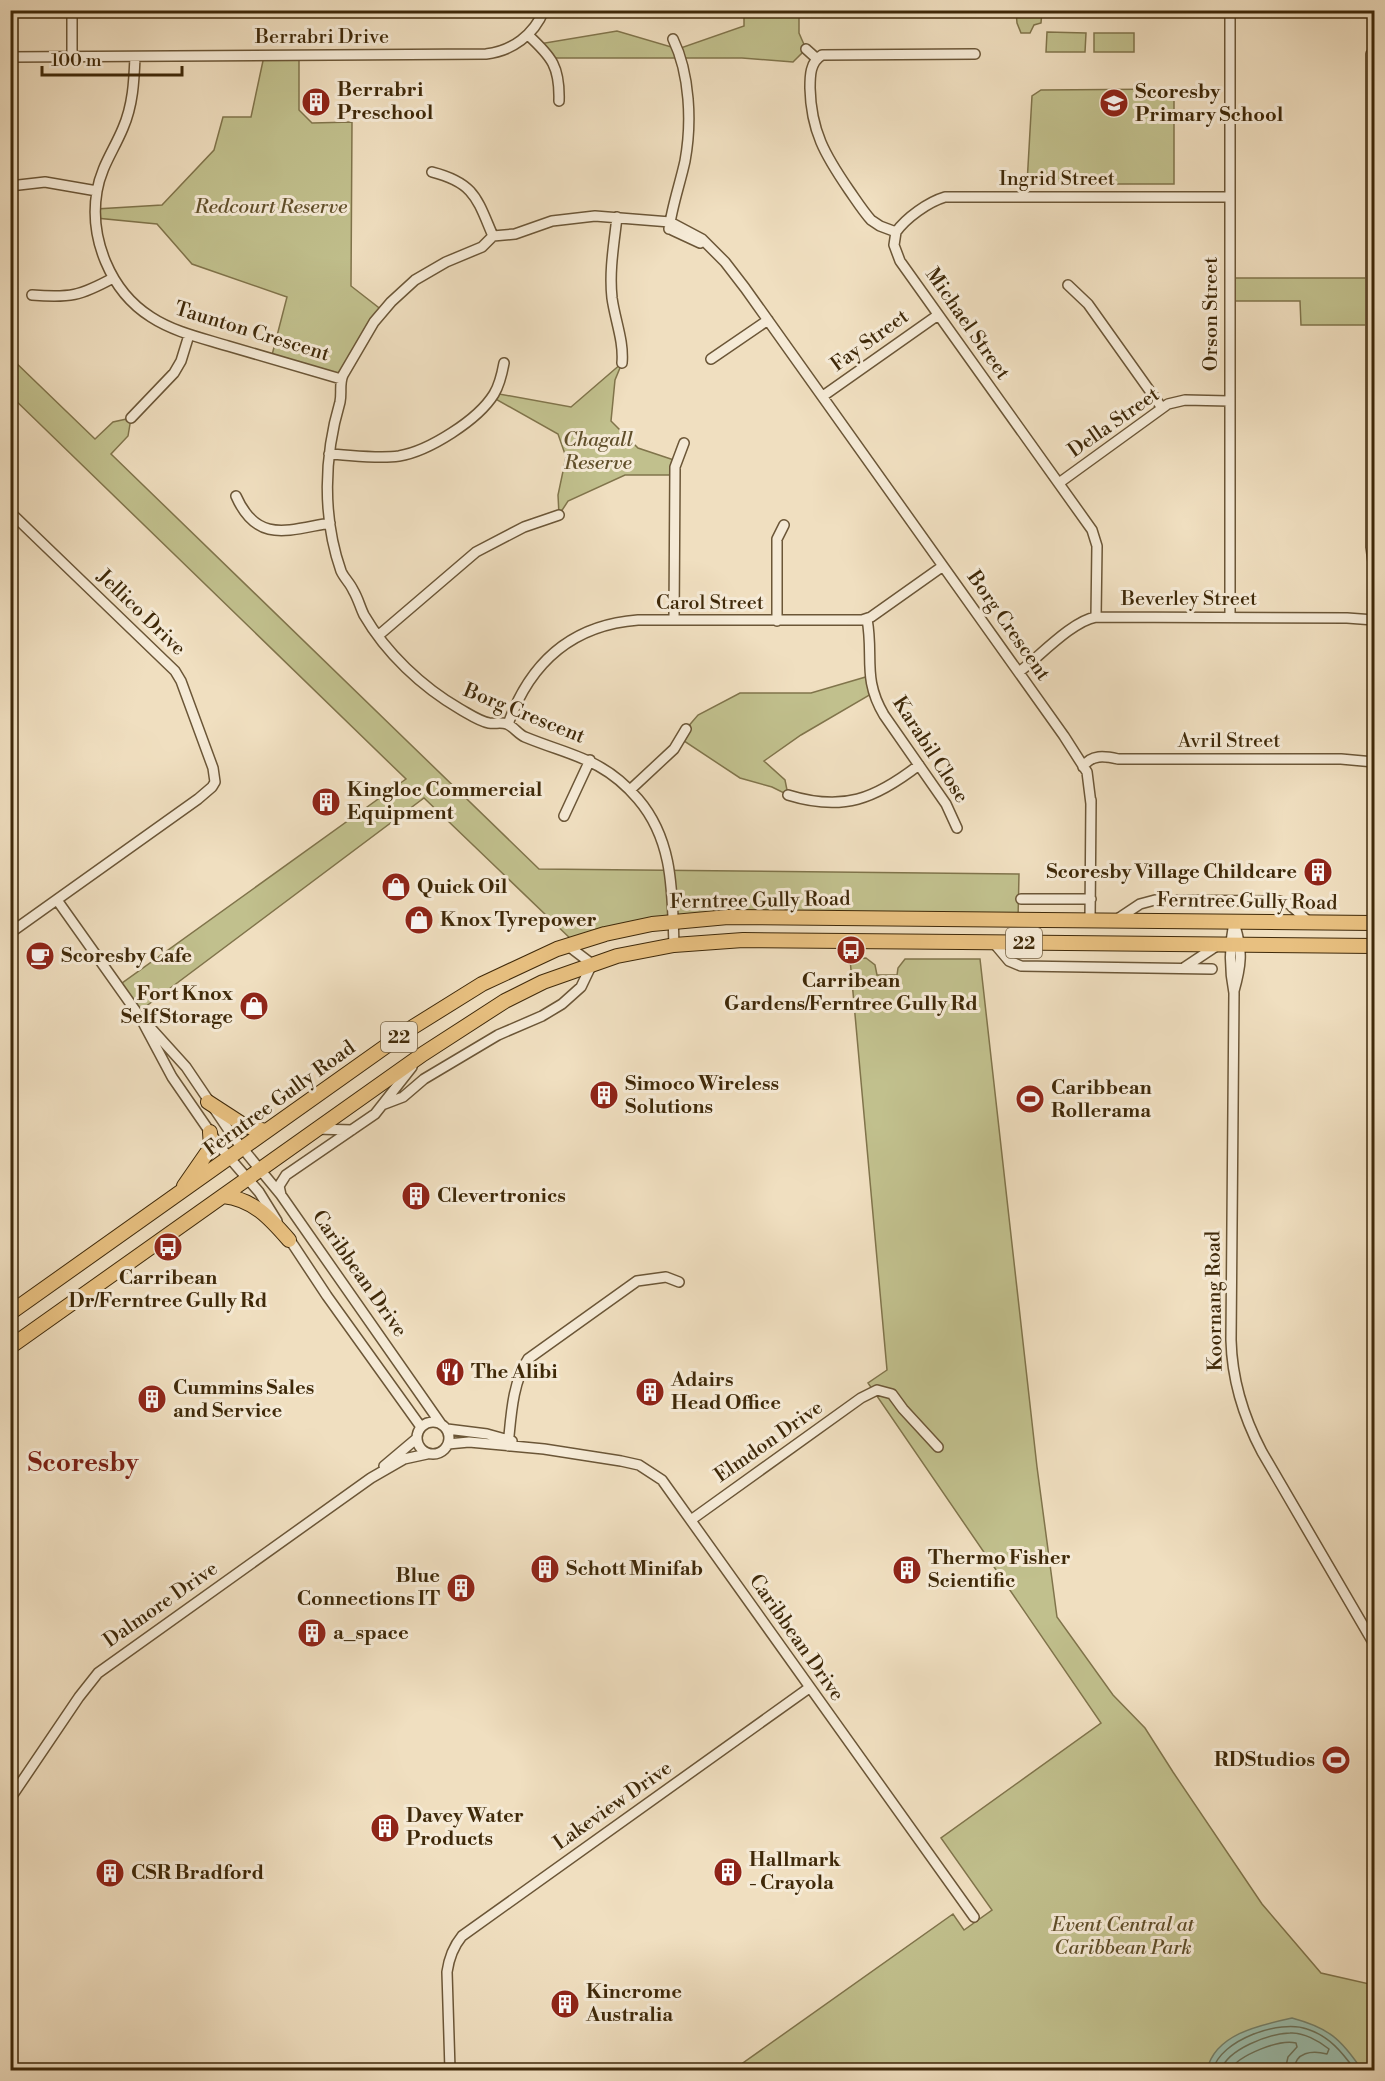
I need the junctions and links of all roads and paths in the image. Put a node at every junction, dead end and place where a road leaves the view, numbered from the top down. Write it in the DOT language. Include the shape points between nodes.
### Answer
graph roads {
  1 [pos="72,10"];
  2 [pos="544,10"];
  3 [pos="1230,10"];
  4 [pos="528,35"];
  5 [pos="673,39"];
  6 [pos="806,50"];
  7 [pos="975,54"];
  8 [pos="1374,54"];
  9 [pos="10,57"];
  10 [pos="72,57"];
  11 [pos="135,57"];
  12 [pos="816,58"];
  13 [pos="559,101"];
  14 [pos="432,172"];
  15 [pos="10,186"];
  16 [pos="97,191"];
  17 [pos="1230,197"];
  18 [pos="617,217"];
  19 [pos="669,225"];
  20 [pos="896,232"];
  21 [pos="494,236"];
  22 [pos="113,278"];
  23 [pos="1068,285"];
  24 [pos="32,295"];
  25 [pos="938,315"];
  26 [pos="768,320"];
  27 [pos="189,335"];
  28 [pos="1373,356"];
  29 [pos="711,360"];
  30 [pos="504,363"];
  31 [pos="622,363"];
  32 [pos="341,379"];
  33 [pos="823,396"];
  34 [pos="1229,401"];
  35 [pos="1162,408"];
  36 [pos="131,418"];
  37 [pos="684,443"];
  38 [pos="329,453"];
  39 [pos="1059,483"];
  40 [pos="1373,486"];
  41 [pos="236,496"];
  42 [pos="10,512"];
  43 [pos="559,515"];
  44 [pos="330,523"];
  45 [pos="784,525"];
  46 [pos="943,566"];
  47 [pos="1374,569"];
  48 [pos="1096,617"];
  49 [pos="1230,617"];
  50 [pos="1374,618"];
  51 [pos="867,619"];
  52 [pos="674,620"];
  53 [pos="777,621"];
  54 [pos="379,635"];
  55 [pos="1017,669"];
  56 [pos="508,724"];
  57 [pos="686,729"];
  58 [pos="1374,757"];
  59 [pos="1341,759"];
  60 [pos="590,760"];
  61 [pos="1374,762"];
  62 [pos="919,765"];
  63 [pos="1086,765"];
  64 [pos="630,790"];
  65 [pos="788,795"];
  66 [pos="564,816"];
  67 [pos="957,828"];
  68 [pos="1021,899"];
  69 [pos="1090,899"];
  70 [pos="57,900"];
  71 [pos="1090,920"];
  72 [pos="1116,920"];
  73 [pos="673,921"];
  74 [pos="1234,922"];
  75 [pos="1309,922"];
  76 [pos="1374,923"];
  77 [pos="10,933"];
  78 [pos="993,942"];
  79 [pos="567,945"];
  80 [pos="674,945"];
  81 [pos="1230,945"];
  82 [pos="1374,946"];
  83 [pos="592,964"];
  84 [pos="1184,968"];
  85 [pos="1212,969"];
  86 [pos="140,1017"];
  87 [pos="423,1054"];
  88 [pos="208,1102"];
  89 [pos="382,1105"];
  90 [pos="316,1129"];
  91 [pos="352,1130"];
  92 [pos="266,1131"];
  93 [pos="210,1132"];
  94 [pos="242,1149"];
  95 [pos="229,1158"];
  96 [pos="260,1170"];
  97 [pos="247,1179"];
  98 [pos="178,1195"];
  99 [pos="281,1195"];
  100 [pos="223,1196"];
  101 [pos="290,1240"];
  102 [pos="679,1282"];
  103 [pos="10,1313"];
  104 [pos="10,1347"];
  105 [pos="421,1427"];
  106 [pos="444,1427"];
  107 [pos="416,1439"];
  108 [pos="509,1443"];
  109 [pos="448,1444"];
  110 [pos="938,1447"];
  111 [pos="427,1454"];
  112 [pos="371,1478"];
  113 [pos="691,1520"];
  114 [pos="1374,1644"];
  115 [pos="809,1688"];
  116 [pos="10,1799"];
  117 [pos="974,1917"];
  118 [pos="450,2070"];
  1 -- 10 [label="street"];
  2 -- 4 [label="street, Berrabri Drive"];
  3 -- 17 [label="street, Orson Street"];
  4 -- 11 [label="street, Berrabri Drive" via="506,49 478,54"];
  4 -- 13 [label="street" via="554,62"];
  5 -- 19 [label="street" via="682,60 688,136"];
  6 -- 12 [label="street"];
  7 -- 12 [label="street" via="830,54"];
  8 -- 28 [label="street"];
  9 -- 10 [label="street, Berrabri Drive"];
  10 -- 11 [label="street, Berrabri Drive"];
  11 -- 16 [label="street, Taunton Crescent" via="129,111 103,167"];
  12 -- 20 [label="street" via="810,76 811,108 822,147 868,216"];
  14 -- 21 [label="street" via="464,184 480,205"];
  15 -- 16 [label="street" via="45,182"];
  16 -- 22 [label="street, Taunton Crescent" via="97,234"];
  17 -- 20 [label="street, Ingrid Street" via="945,197 902,224"];
  17 -- 34 [label="street, Orson Street"];
  18 -- 19 [label="street, Borg Crescent" via="649,227"];
  18 -- 21 [label="street, Borg Crescent" via="563,219 515,234"];
  18 -- 31 [label="street" via="611,281 623,347"];
  19 -- 26 [label="street, Borg Crescent" via="711,248 731,268"];
  20 -- 25 [label="street, Michael Street" via="896,254"];
  21 -- 32 [label="street, Borg Crescent" via="476,250 434,268 400,293 370,328"];
  22 -- 24 [label="street" via="76,296"];
  22 -- 27 [label="street, Taunton Crescent" via="144,313"];
  23 -- 35 [label="street" via="1088,304"];
  25 -- 33 [label="street, Fay Street"];
  25 -- 39 [label="street, Michael Street"];
  26 -- 29 [label="street"];
  26 -- 33 [label="street, Borg Crescent"];
  27 -- 32 [label="street, Taunton Crescent"];
  27 -- 36 [label="street" via="174,373"];
  28 -- 40 [label="street"];
  30 -- 38 [label="street" via="492,397 468,421 428,446 389,456"];
  32 -- 38 [label="street, Borg Crescent"];
  33 -- 46 [label="street, Borg Crescent"];
  34 -- 35 [label="street, Della Street" via="1181,401"];
  34 -- 49 [label="street, Orson Street"];
  35 -- 39 [label="street, Della Street"];
  37 -- 52 [label="street" via="675,467"];
  38 -- 44 [label="street, Borg Crescent"];
  39 -- 48 [label="street, Michael Street" via="1095,538"];
  40 -- 47 [label="street"];
  41 -- 44 [label="street" via="252,522 269,530"];
  42 -- 70 [label="street, Jellico Drive" via="175,671 215,782 198,799"];
  43 -- 54 [label="street" via="476,552"];
  44 -- 54 [label="street, Borg Crescent" via="342,572"];
  45 -- 53 [label="street" via="777,539"];
  46 -- 51 [label="street"];
  46 -- 55 [label="street, Borg Crescent"];
  48 -- 49 [label="street, Beverley Street"];
  48 -- 55 [label="street, Beverley Street" via="1085,620"];
  49 -- 50 [label="street, Beverley Street"];
  51 -- 53 [label="street, Carol Street"];
  51 -- 62 [label="street, Karabil Close" via="873,693"];
  52 -- 53 [label="street, Carol Street"];
  52 -- 56 [label="street, Carol Street" via="619,622 575,638 536,670"];
  54 -- 56 [label="street, Borg Crescent" via="407,668 445,699 484,721"];
  55 -- 63 [label="street, Borg Crescent"];
  56 -- 60 [label="street, Borg Crescent" via="524,736"];
  57 -- 64 [label="street" via="674,749"];
  58 -- 59 [label="street, Avril Street"];
  59 -- 61 [label="street, Avril Street"];
  59 -- 63 [label="street, Avril Street" via="1118,759"];
  60 -- 64 [label="street, Borg Crescent"];
  60 -- 66 [label="street"];
  62 -- 65 [label="street" via="858,801 812,802"];
  62 -- 67 [label="street, Karabil Close" via="950,809"];
  63 -- 69 [label="street, Borg Crescent" via="1091,804"];
  64 -- 73 [label="street, Borg Crescent" via="650,814 665,845"];
  68 -- 69 [label="street"];
  69 -- 71 [label="street, Borg Crescent"];
  70 -- 77 [label="street"];
  70 -- 86 [label="street"];
  71 -- 72 [label="main road, Ferntree Gully Road / 22"];
  71 -- 73 [label="main road, Ferntree Gully Road / 22" via="764,917"];
  72 -- 74 [label="main road, Ferntree Gully Road / 22"];
  72 -- 75 [label="street" via="1140,904 1155,900 1279,901 1289,904"];
  73 -- 79 [label="main road, Ferntree Gully Road / 22"];
  73 -- 80 [label="street, Borg Crescent"];
  74 -- 75 [label="main road, Ferntree Gully Road / 22"];
  74 -- 81 [label="street, Koornang Road"];
  75 -- 76 [label="main road, Ferntree Gully Road / 22"];
  78 -- 80 [label="main road, Ferntree Gully Road / 22" via="742,940"];
  78 -- 81 [label="main road, Ferntree Gully Road / 22"];
  78 -- 84 [label="street" via="1009,961 1021,966"];
  79 -- 83 [label="street"];
  79 -- 92 [label="main road, Ferntree Gully Road / 22" via="512,968 448,1004"];
  80 -- 83 [label="main road, Ferntree Gully Road / 22"];
  81 -- 82 [label="main road, Ferntree Gully Road / 22"];
  81 -- 84 [label="street"];
  81 -- 114 [label="street, Koornang Road" via="1241,968 1234,993 1231,1340 1236,1386 1256,1440"];
  83 -- 87 [label="main road, Ferntree Gully Road / 22" via="518,994"];
  83 -- 89 [label="street" via="581,987 562,1004 498,1035 424,1079 403,1097"];
  84 -- 85 [label="street"];
  86 -- 88 [label="street, Caribbean Drive" via="186,1066"];
  86 -- 93 [label="street, Caribbean Drive" via="171,1077"];
  87 -- 89 [label="street"];
  87 -- 90 [label="main road, Ferntree Gully Road / 22"];
  88 -- 92 [label="main road" via="245,1126"];
  88 -- 94 [label="street, Caribbean Drive"];
  89 -- 91 [label="street"];
  90 -- 91 [label="street"];
  90 -- 96 [label="main road, Ferntree Gully Road / 22"];
  91 -- 99 [label="street" via="285,1175 279,1186"];
  92 -- 94 [label="main road, Ferntree Gully Road / 22"];
  93 -- 95 [label="street, Caribbean Drive"];
  93 -- 98 [label="main road" via="211,1147"];
  94 -- 95 [label="main road, Ferntree Gully Road / 22"];
  94 -- 96 [label="street, Caribbean Drive"];
  95 -- 97 [label="street, Caribbean Drive"];
  95 -- 98 [label="main road, Ferntree Gully Road / 22"];
  96 -- 97 [label="main road, Ferntree Gully Road / 22"];
  96 -- 99 [label="street, Caribbean Drive"];
  97 -- 100 [label="main road, Ferntree Gully Road / 22"];
  97 -- 101 [label="street, Caribbean Drive"];
  98 -- 103 [label="main road, Ferntree Gully Road / 22"];
  99 -- 106 [label="street, Caribbean Drive"];
  100 -- 101 [label="main road" via="252,1204"];
  100 -- 104 [label="main road, Ferntree Gully Road / 22"];
  101 -- 105 [label="street, Caribbean Drive"];
  102 -- 108 [label="street" via="666,1277 637,1281 534,1354 519,1378"];
  105 -- 106 [label="street" via="431,1422"];
  105 -- 107 [label="street"];
  106 -- 108 [label="street, Caribbean Drive" via="487,1434"];
  106 -- 109 [label="street"];
  107 -- 111 [label="street"];
  107 -- 112 [label="street, Dalmore Drive"];
  108 -- 109 [label="street, Caribbean Drive"];
  108 -- 113 [label="street, Caribbean Drive" via="648,1469 667,1485"];
  109 -- 111 [label="street" via="442,1452"];
  110 -- 113 [label="street, Elmdon Drive" via="892,1394 877,1390"];
  111 -- 112 [label="street, Dalmore Drive" via="404,1458"];
  112 -- 116 [label="street, Dalmore Drive" via="98,1673"];
  113 -- 115 [label="street, Caribbean Drive"];
  115 -- 117 [label="street, Caribbean Drive"];
  115 -- 118 [label="street, Lakeview Drive" via="462,1936 450,1955 447,1971"];
}
